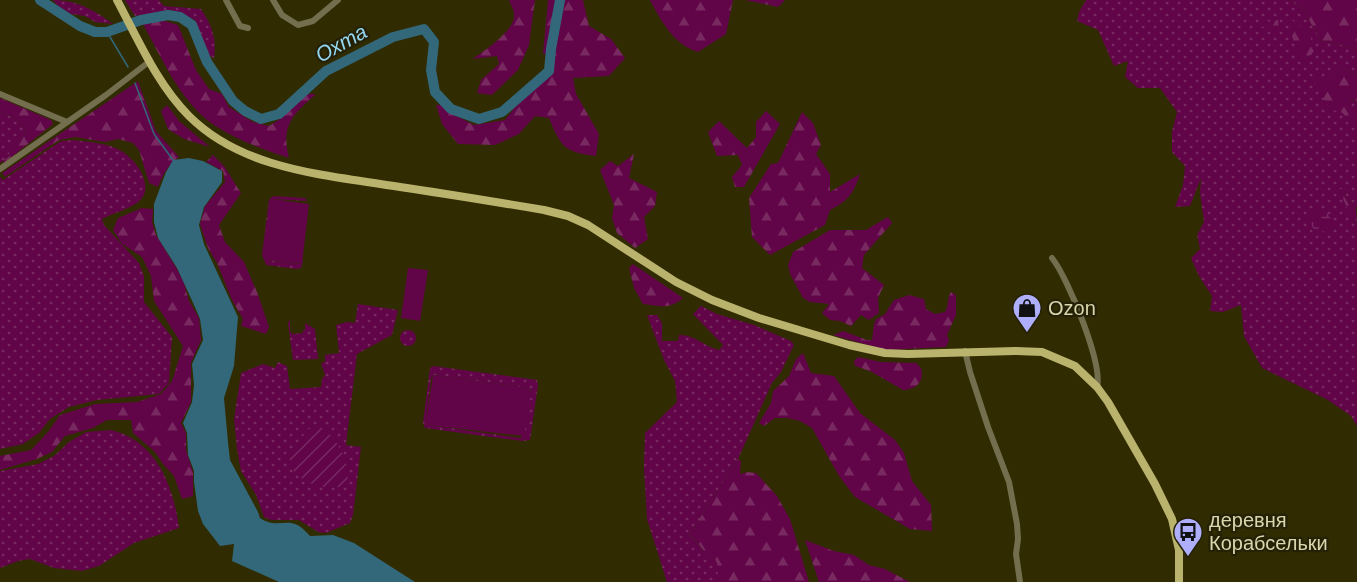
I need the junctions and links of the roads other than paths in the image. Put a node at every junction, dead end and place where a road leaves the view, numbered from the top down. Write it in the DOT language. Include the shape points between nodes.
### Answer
graph roads {
  1 [pos="226,0"];
  2 [pos="273,0"];
  3 [pos="337,0"];
  4 [pos="119,3"];
  5 [pos="248,27"];
  6 [pos="150,61"];
  7 [pos="0,94"];
  8 [pos="66,122"];
  9 [pos="0,168"];
  10 [pos="1052,258"];
  11 [pos="965,351"];
  12 [pos="1097,387"];
  13 [pos="1020,582"];
  14 [pos="1179,582"];
  1 -- 5 [label="street" via="240,26"];
  2 -- 3 [label="street" via="282,15 298,25 314,21"];
  4 -- 6 [label="main road"];
  6 -- 8 [label="street"];
  6 -- 11 [label="main road" via="188,115 209,133 252,157 309,172 568,216 676,282 759,318 885,353"];
  7 -- 8 [label="street"];
  8 -- 9 [label="street"];
  10 -- 12 [label="street" via="1089,336"];
  11 -- 12 [label="main road" via="1042,352 1075,366"];
  11 -- 13 [label="street" via="1009,482 1017,524"];
  12 -- 14 [label="main road" via="1172,519 1179,550"];
}
